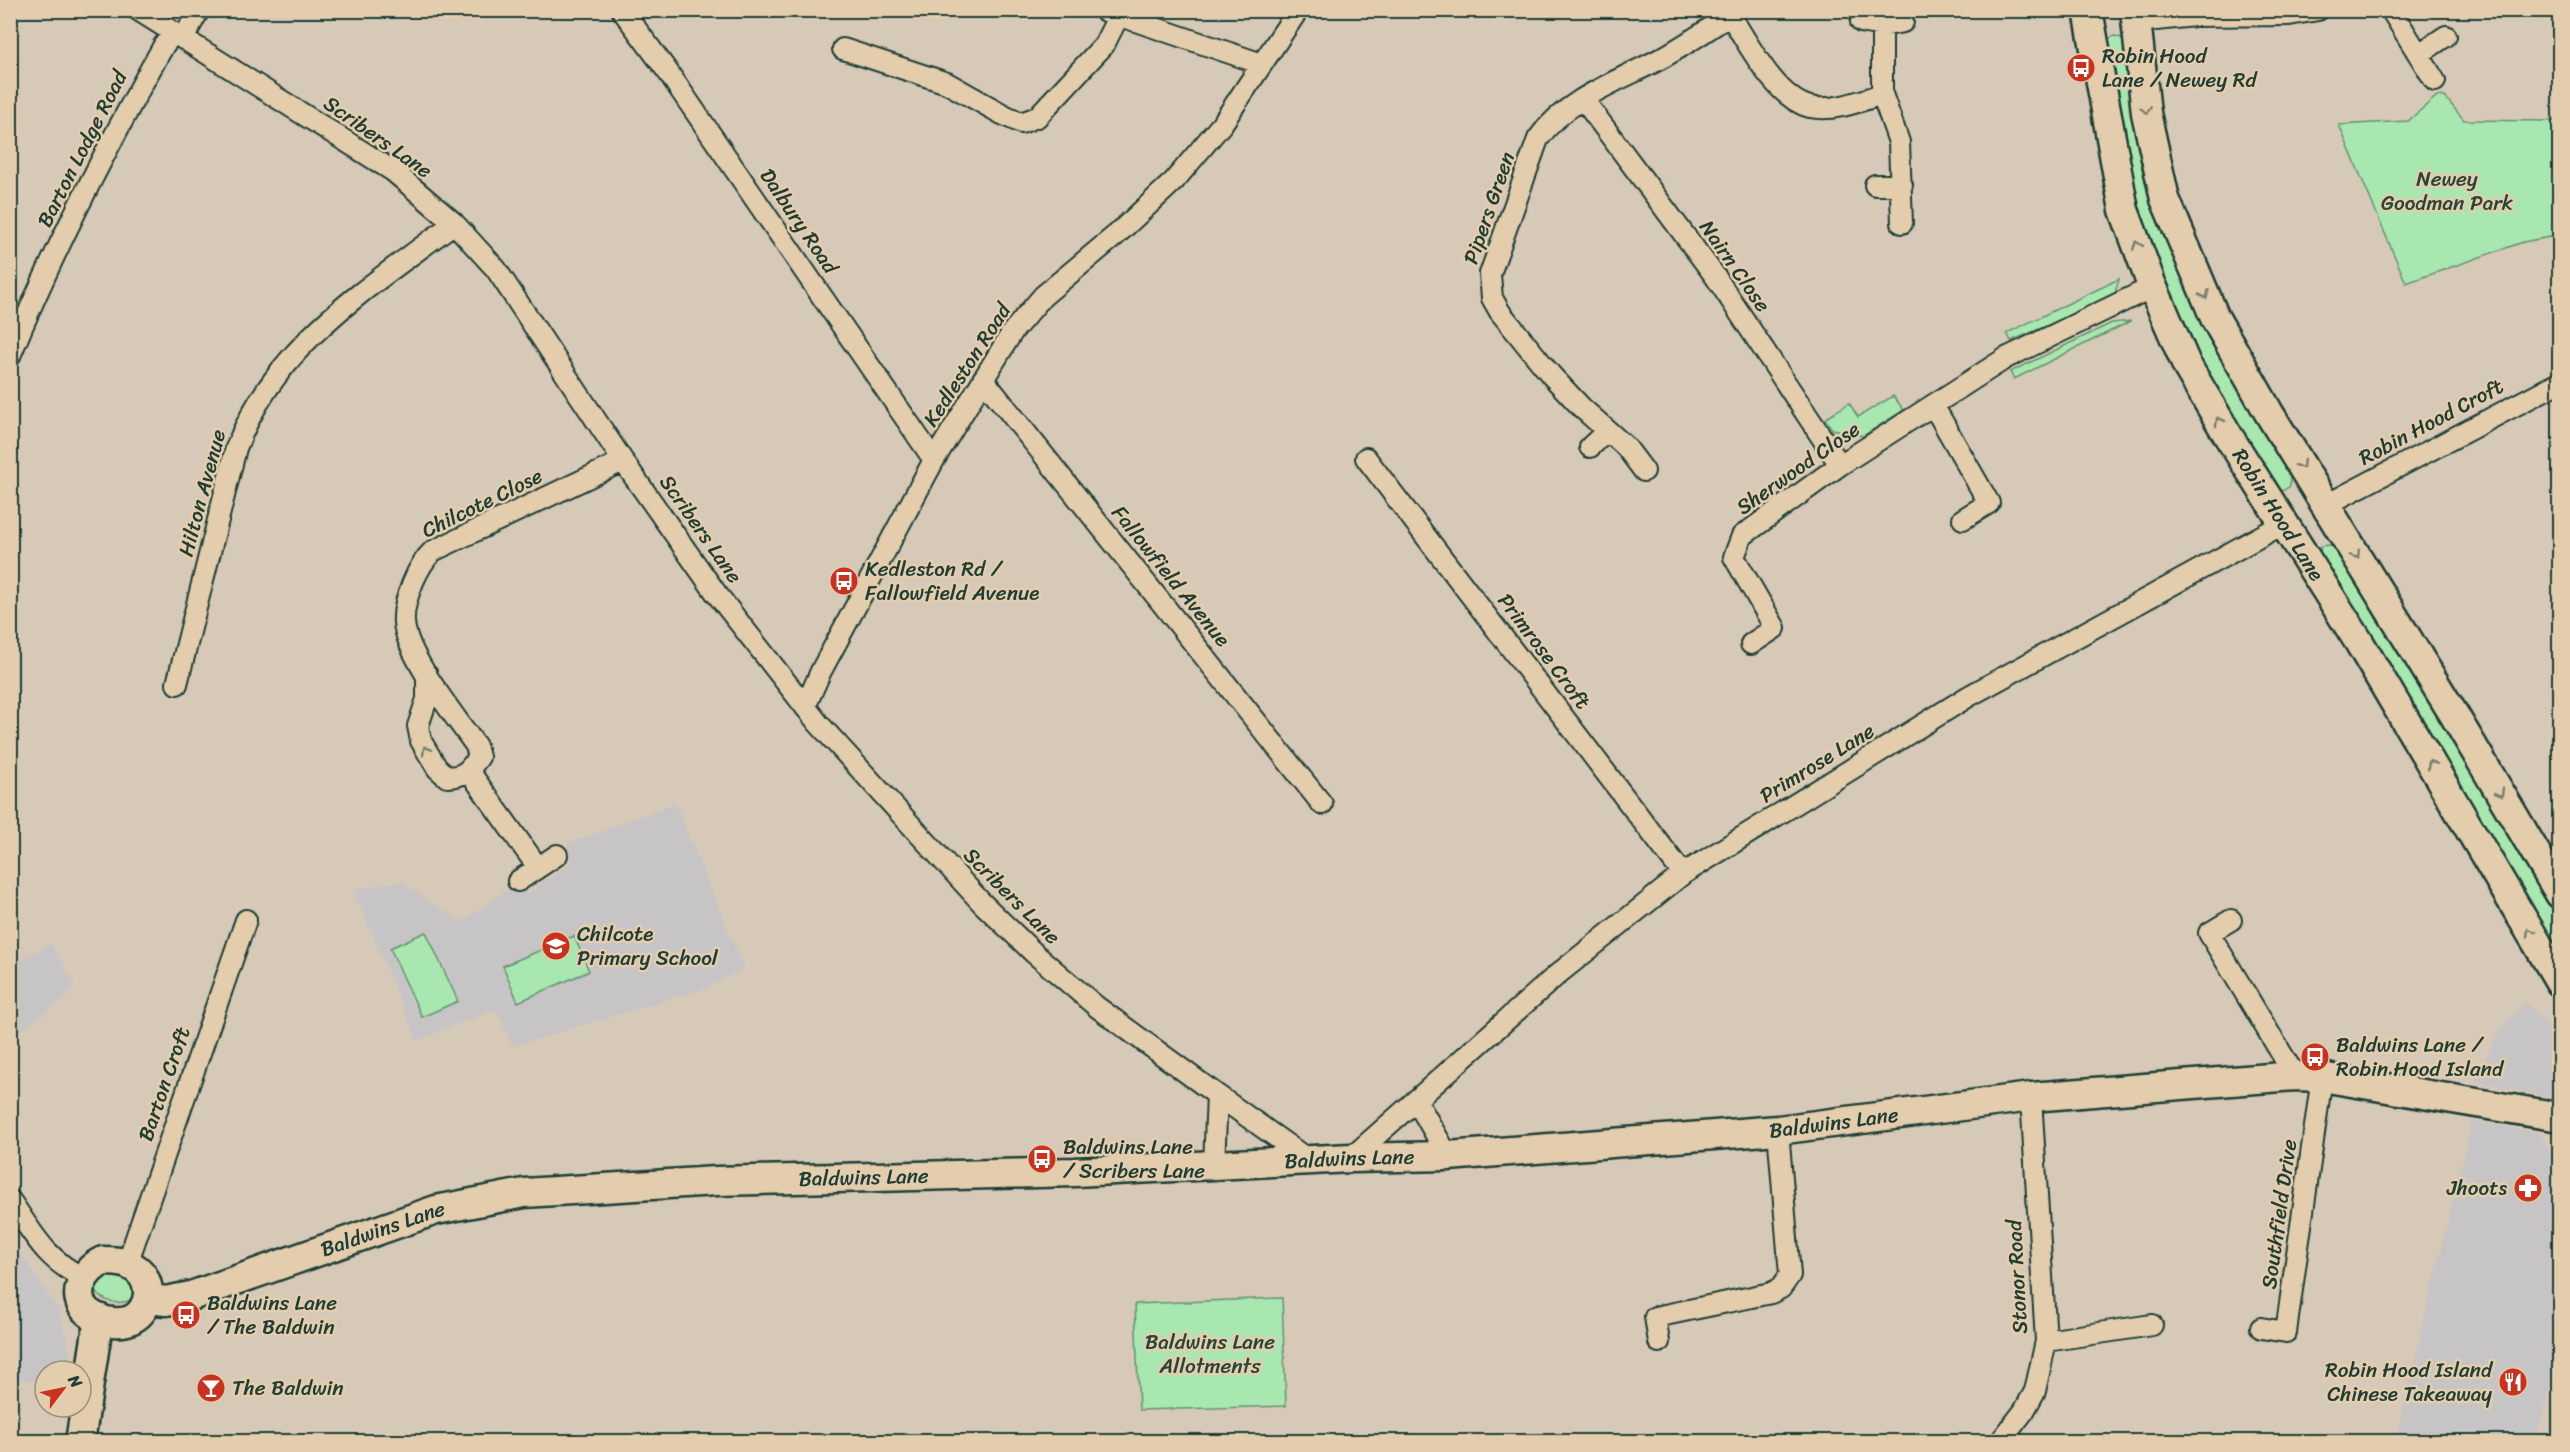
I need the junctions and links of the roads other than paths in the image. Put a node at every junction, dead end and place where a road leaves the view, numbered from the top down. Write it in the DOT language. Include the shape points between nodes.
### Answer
graph roads {
  1 [pos="138,10"];
  2 [pos="199,10"];
  3 [pos="622,10"];
  4 [pos="1298,10"];
  5 [pos="2088,10"];
  6 [pos="2318,10"];
  7 [pos="2391,10"];
  8 [pos="1729,13"];
  9 [pos="2195,13"];
  10 [pos="1111,14"];
  11 [pos="2136,16"];
  12 [pos="1861,22"];
  13 [pos="1903,22"];
  14 [pos="1882,26"];
  15 [pos="178,36"];
  16 [pos="2446,36"];
  17 [pos="843,50"];
  18 [pos="2420,54"];
  19 [pos="1262,64"];
  20 [pos="2435,81"];
  21 [pos="1882,94"];
  22 [pos="1583,99"];
  23 [pos="1875,185"];
  24 [pos="1902,186"];
  25 [pos="454,223"];
  26 [pos="1902,223"];
  27 [pos="2151,283"];
  28 [pos="10,356"];
  29 [pos="983,379"];
  30 [pos="2559,382"];
  31 [pos="1933,405"];
  32 [pos="1607,431"];
  33 [pos="1590,447"];
  34 [pos="1366,458"];
  35 [pos="934,460"];
  36 [pos="623,461"];
  37 [pos="1840,465"];
  38 [pos="1644,471"];
  39 [pos="2326,505"];
  40 [pos="1963,519"];
  41 [pos="2283,524"];
  42 [pos="1751,644"];
  43 [pos="427,675"];
  44 [pos="177,684"];
  45 [pos="805,707"];
  46 [pos="469,771"];
  47 [pos="1322,804"];
  48 [pos="557,855"];
  49 [pos="537,866"];
  50 [pos="1683,874"];
  51 [pos="518,881"];
  52 [pos="2559,894"];
  53 [pos="246,920"];
  54 [pos="2230,920"];
  55 [pos="2559,982"];
  56 [pos="2308,1076"];
  57 [pos="1217,1095"];
  58 [pos="2031,1097"];
  59 [pos="1416,1100"];
  60 [pos="2559,1117"];
  61 [pos="1778,1130"];
  62 [pos="1448,1156"];
  63 [pos="1351,1158"];
  64 [pos="1310,1161"];
  65 [pos="1214,1164"];
  66 [pos="10,1200"];
  67 [pos="127,1264"];
  68 [pos="82,1277"];
  69 [pos="149,1299"];
  70 [pos="99,1318"];
  71 [pos="2152,1325"];
  72 [pos="2261,1328"];
  73 [pos="2046,1341"];
  74 [pos="1659,1342"];
  75 [pos="2010,1438"];
  76 [pos="80,1442"];
  1 -- 15 [label="street, Scribers Lane"];
  2 -- 15 [label="street, Barton Lodge Road"];
  3 -- 35 [label="street, Dalbury Road"];
  4 -- 19 [label="street, Kedleston Road"];
  27 -- 5 [label="street, Robin Hood Lane, one-way" via="2124,210"];
  6 -- 9 [label="street" via="2289,15"];
  7 -- 18 [label="street"];
  8 -- 21 [label="street" via="1773,79 1784,92 1802,103 1825,108"];
  8 -- 22 [label="street, Pipers Green" via="1676,50"];
  9 -- 11 [label="street"];
  10 -- 17 [label="street" via="1104,45 1037,117 1022,123 947,83"];
  10 -- 19 [label="street"];
  11 -- 39 [label="street, one-way" via="2146,112 2156,159 2165,199 2188,259 2239,362"];
  12 -- 14 [label="street"];
  13 -- 14 [label="street"];
  14 -- 21 [label="street"];
  15 -- 25 [label="street, Scribers Lane" via="393,171"];
  15 -- 28 [label="street, Barton Lodge Road" via="164,45 108,145"];
  16 -- 18 [label="street"];
  18 -- 20 [label="street"];
  19 -- 29 [label="street, Kedleston Road" via="1222,124 1173,181 1043,296 1013,331"];
  21 -- 24 [label="street" via="1899,142"];
  22 -- 32 [label="street, Pipers Green" via="1548,124 1538,139 1490,274 1490,287 1500,312 1551,375"];
  22 -- 37 [label="street, Nairn Close" via="1715,276"];
  23 -- 24 [label="street"];
  24 -- 26 [label="street"];
  25 -- 36 [label="street, Scribers Lane" via="496,269"];
  25 -- 44 [label="street, Hilton Avenue" via="323,323 289,358 246,422 236,448"];
  27 -- 31 [label="street, Sherwood Close" via="2142,292 2006,358"];
  41 -- 27 [label="street, Robin Hood Lane, one-way" via="2187,366"];
  29 -- 35 [label="street, Kedleston Road"];
  29 -- 47 [label="street, Fallowfield Avenue"];
  30 -- 39 [label="street, Robin Hood Croft"];
  31 -- 37 [label="street, Sherwood Close"];
  31 -- 40 [label="street" via="1989,503"];
  32 -- 33 [label="street"];
  32 -- 38 [label="street, Pipers Green" via="1626,447"];
  34 -- 50 [label="street, Primrose Croft"];
  35 -- 45 [label="street, Kedleston Road"];
  36 -- 43 [label="street, Chilcote Close" via="424,558 404,608 404,624"];
  36 -- 45 [label="street, Scribers Lane" via="716,593"];
  37 -- 42 [label="street, Sherwood Close" via="1742,536 1734,557 1775,628"];
  39 -- 41 [label="street"];
  39 -- 52 [label="street, one-way"];
  41 -- 50 [label="street, Primrose Lane" via="1969,696"];
  55 -- 41 [label="street, Robin Hood Lane, one-way" via="2359,642"];
  43 -- 46 [label="street, Chilcote Close" via="476,746 479,758"];
  46 -- 43 [label="street, one-way" via="459,777 447,777 421,741 418,726 427,699"];
  45 -- 57 [label="street, Scribers Lane" via="973,894 1035,954 1097,1007"];
  46 -- 49 [label="street"];
  48 -- 49 [label="street"];
  49 -- 51 [label="street"];
  50 -- 59 [label="street, Primrose Lane" via="1558,974"];
  53 -- 67 [label="street, Barton Croft"];
  54 -- 56 [label="street" via="2209,933"];
  56 -- 58 [label="street, Baldwins Lane"];
  56 -- 60 [label="street, Baldwins Lane"];
  56 -- 72 [label="street, Southfield Drive" via="2286,1332"];
  57 -- 64 [label="street, Scribers Lane"];
  57 -- 65 [label="street"];
  58 -- 61 [label="street, Baldwins Lane"];
  58 -- 73 [label="street, Stonor Road"];
  59 -- 62 [label="street"];
  59 -- 63 [label="street, Primrose Lane"];
  61 -- 62 [label="street, Baldwins Lane"];
  61 -- 74 [label="street" via="1790,1275 1781,1288 1771,1293 1655,1317"];
  62 -- 63 [label="street, Baldwins Lane"];
  63 -- 64 [label="street, Baldwins Lane"];
  64 -- 65 [label="street, Baldwins Lane"];
  65 -- 69 [label="street, Baldwins Lane" via="1075,1172 716,1181 524,1193 436,1210 191,1296 166,1301"];
  66 -- 68 [label="street" via="48,1255"];
  67 -- 68 [label="street" via="103,1261"];
  67 -- 69 [label="street" via="140,1271 146,1280"];
  68 -- 70 [label="street" via="82,1303"];
  69 -- 70 [label="street" via="142,1312 127,1322"];
  70 -- 76 [label="street"];
  71 -- 73 [label="street"];
  73 -- 75 [label="street, Stonor Road" via="2036,1391"];
}
